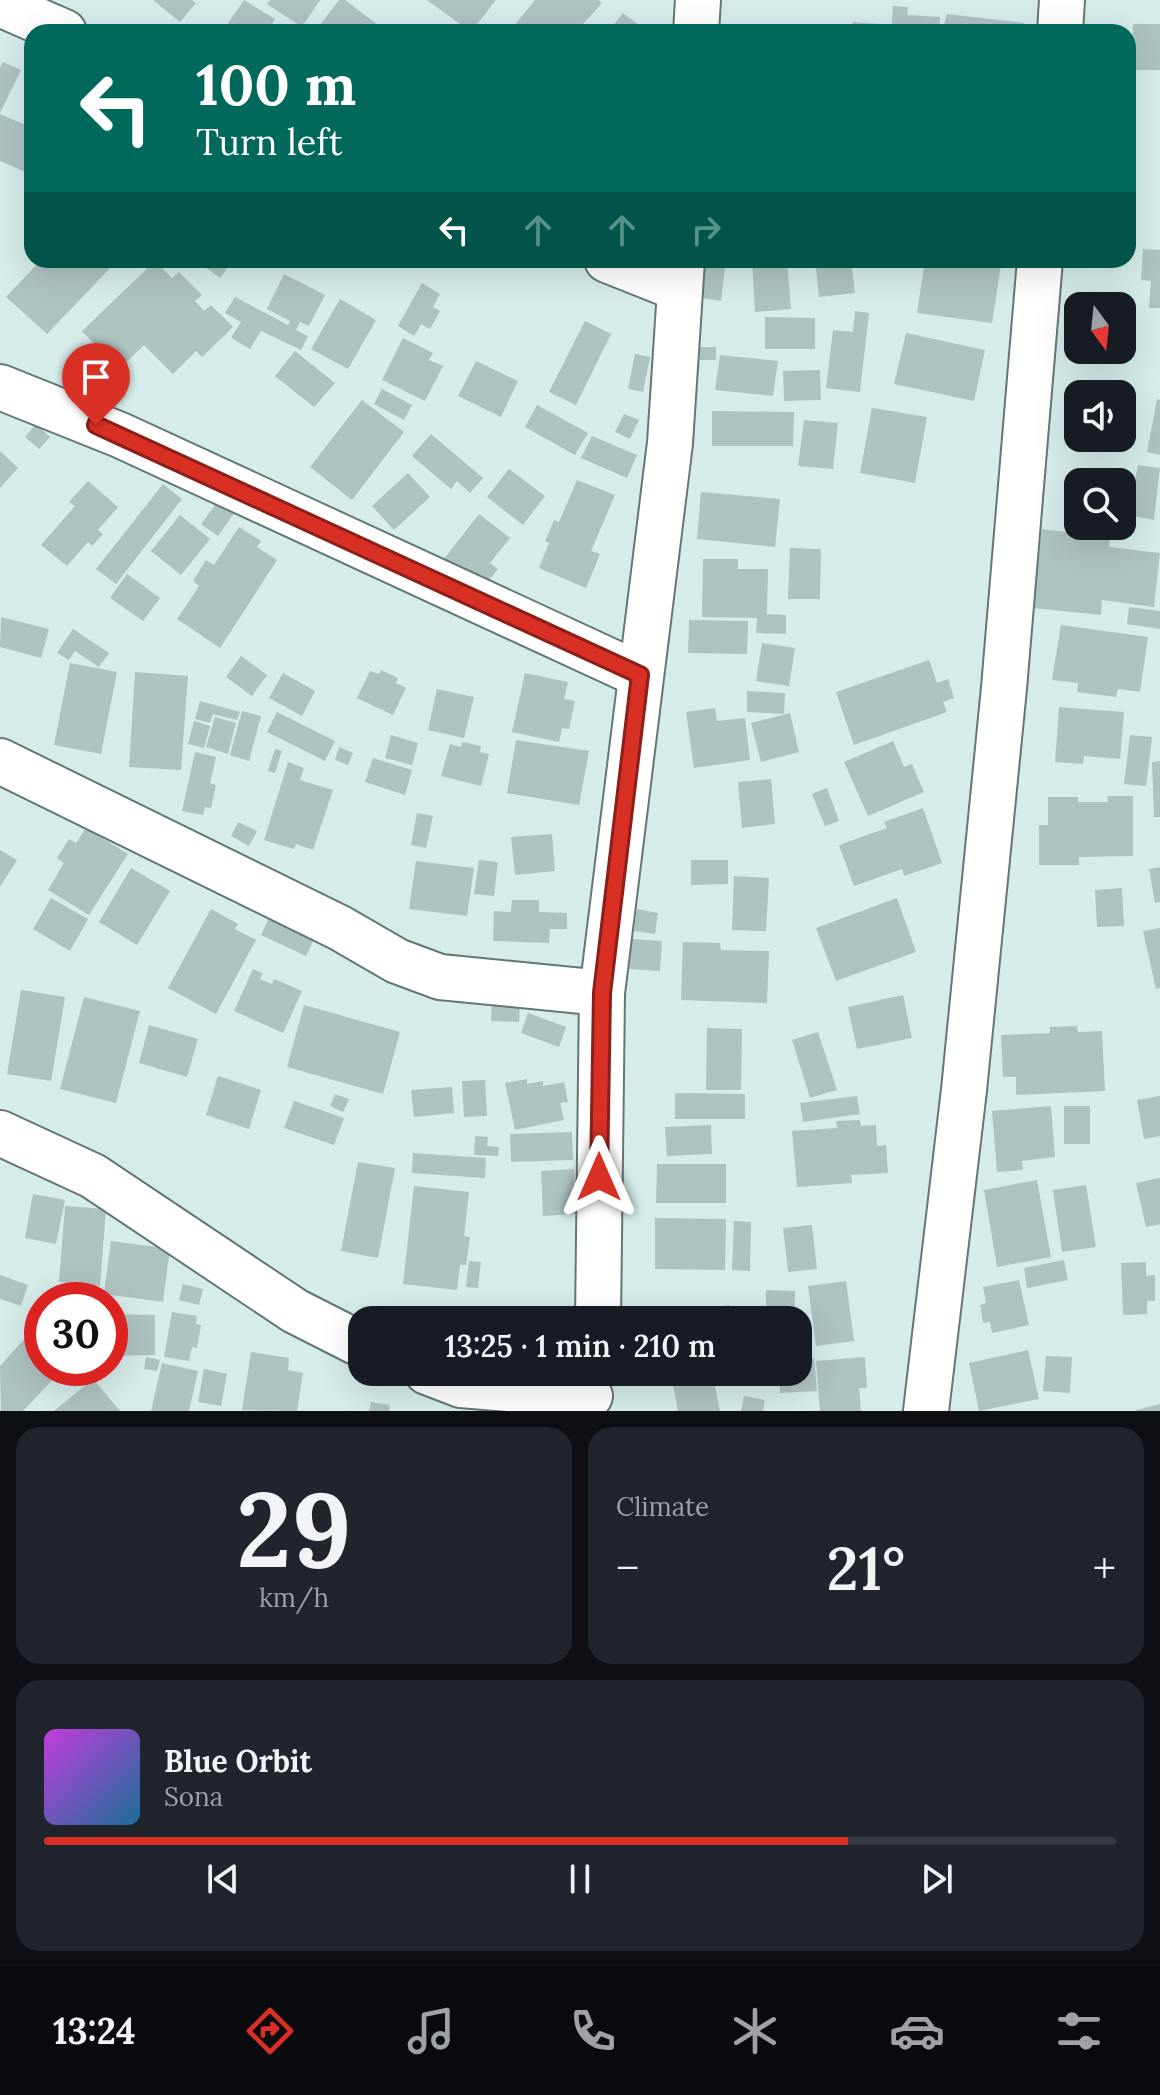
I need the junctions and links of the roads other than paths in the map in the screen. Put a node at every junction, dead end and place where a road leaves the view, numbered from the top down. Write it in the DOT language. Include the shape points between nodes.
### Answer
graph roads {
  1 [pos="698,0"];
  2 [pos="1062,0"];
  3 [pos="0,4"];
  4 [pos="46,24"];
  5 [pos="696,24"];
  6 [pos="1060,24"];
  7 [pos="649,268"];
  8 [pos="1039,268"];
  9 [pos="681,274"];
  10 [pos="0,387"];
  11 [pos="640,675"];
  12 [pos="0,761"];
  13 [pos="602,993"];
  14 [pos="0,1133"];
  15 [pos="598,1306"];
  16 [pos="348,1338"];
  17 [pos="477,1386"];
  18 [pos="590,1393"];
  19 [pos="926,1411"];
  1 -- 5 [label="street"];
  2 -- 6 [label="street"];
  3 -- 4 [label="street"];
  7 -- 9 [label="street"];
  8 -- 19 [label="street" via="1001,718"];
  9 -- 11 [label="street" via="670,443"];
  10 -- 11 [label="street" via="120,435"];
  11 -- 13 [label="street"];
  12 -- 13 [label="street" via="397,961 470,982"];
  13 -- 15 [label="street"];
  14 -- 16 [label="street" via="93,1176 295,1311"];
  17 -- 18 [label="street"];
}
